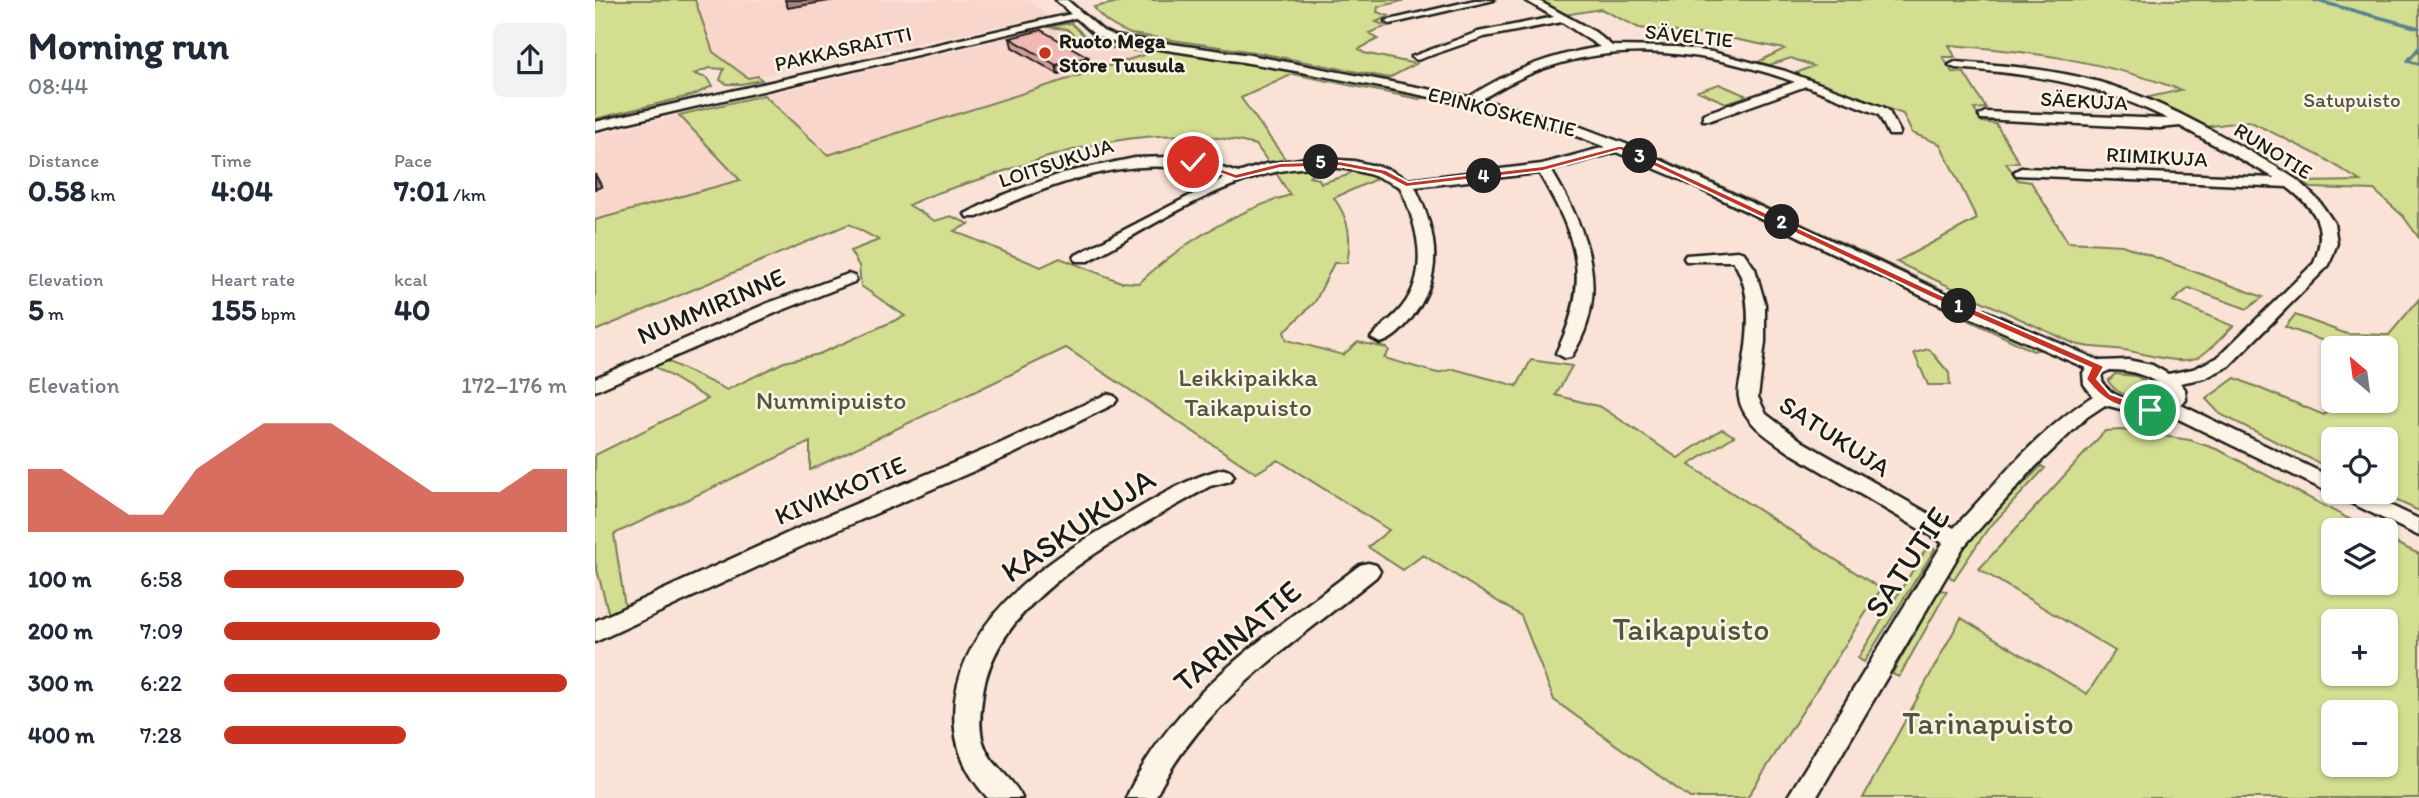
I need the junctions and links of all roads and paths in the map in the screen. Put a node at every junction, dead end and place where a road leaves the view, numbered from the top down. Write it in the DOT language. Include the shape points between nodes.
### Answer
graph roads {
  1 [pos="1061,0"];
  2 [pos="1489,0"];
  3 [pos="1530,0"];
  4 [pos="1079,15"];
  5 [pos="1562,19"];
  6 [pos="1390,22"];
  7 [pos="1610,50"];
  8 [pos="1417,57"];
  9 [pos="1955,65"];
  10 [pos="1804,83"];
  11 [pos="1471,102"];
  12 [pos="1985,116"];
  13 [pos="1707,117"];
  14 [pos="2182,122"];
  15 [pos="595,126"];
  16 [pos="1894,131"];
  17 [pos="1621,148"];
  18 [pos="1543,168"];
  19 [pos="2021,172"];
  20 [pos="1236,177"];
  21 [pos="2292,183"];
  22 [pos="1406,184"];
  23 [pos="972,214"];
  24 [pos="1082,258"];
  25 [pos="1692,258"];
  26 [pos="848,279"];
  27 [pos="1380,338"];
  28 [pos="1565,353"];
  29 [pos="2098,367"];
  30 [pos="2166,380"];
  31 [pos="595,385"];
  32 [pos="2106,396"];
  33 [pos="1107,400"];
  34 [pos="2169,407"];
  35 [pos="1223,476"];
  36 [pos="2321,480"];
  37 [pos="2370,504"];
  38 [pos="2419,527"];
  39 [pos="1956,540"];
  40 [pos="1368,572"];
  41 [pos="595,632"];
  42 [pos="1008,798"];
  43 [pos="1140,798"];
  44 [pos="1801,798"];
  1 -- 4 [label="street"];
  2 -- 6 [label="street"];
  3 -- 5 [label="street"];
  4 -- 11 [label="street, EPINKOSKENTIE" via="1112,39 1244,57"];
  4 -- 15 [label="street, PAKKASRAITTI"];
  5 -- 7 [label="street"];
  5 -- 8 [label="street" via="1476,36"];
  7 -- 10 [label="street, SÄVELTIE" via="1705,54 1756,65"];
  7 -- 11 [label="street, SÄVELTIE" via="1533,65"];
  9 -- 14 [label="street, RUNOTIE" via="2068,77 2126,94"];
  10 -- 13 [label="street"];
  10 -- 16 [label="street, SÄVELTIE" via="1879,110"];
  11 -- 17 [label="street, EPINKOSKENTIE" via="1548,120"];
  12 -- 14 [label="street, SÄEKUJA"];
  14 -- 21 [label="street, RUNOTIE"];
  17 -- 18 [label="street"];
  17 -- 29 [label="street, EPINKOSKENTIE"];
  18 -- 22 [label="street"];
  18 -- 28 [label="street" via="1570,211 1586,258 1586,293 1579,326"];
  19 -- 21 [label="street, RIIMIKUJA"];
  20 -- 22 [label="street" via="1280,165 1321,162 1369,168"];
  20 -- 23 [label="street, LOITSUKUJA" via="1193,162 1115,163"];
  20 -- 24 [label="street"];
  21 -- 30 [label="street, RUNOTIE" via="2326,223 2330,240 2326,257 2223,362 2207,371"];
  22 -- 27 [label="street" via="1424,226 1429,259 1423,282 1401,323"];
  25 -- 39 [label="street, SATUKUJA" via="1738,257 1747,269 1756,304 1748,397 1758,417 1796,447"];
  26 -- 31 [label="street, NUMMIRINNE"];
  29 -- 30 [label="street, EPINKOSKENTIE" via="2124,364"];
  29 -- 32 [label="street" via="2091,379"];
  30 -- 34 [label="street" via="2175,389 2176,400"];
  32 -- 34 [label="street" via="2134,408"];
  32 -- 39 [label="street, SATUTIE" via="2080,413 2028,462"];
  33 -- 41 [label="street, KIVIKKOTIE"];
  34 -- 36 [label="street"];
  35 -- 42 [label="street, KASKUKUJA" via="1203,481 1037,584 992,633 967,692 967,727 982,770"];
  37 -- 38 [label="street"];
  39 -- 44 [label="street, SATUTIE"];
  40 -- 43 [label="street, TARINATIE" via="1205,702 1178,733"];
}
